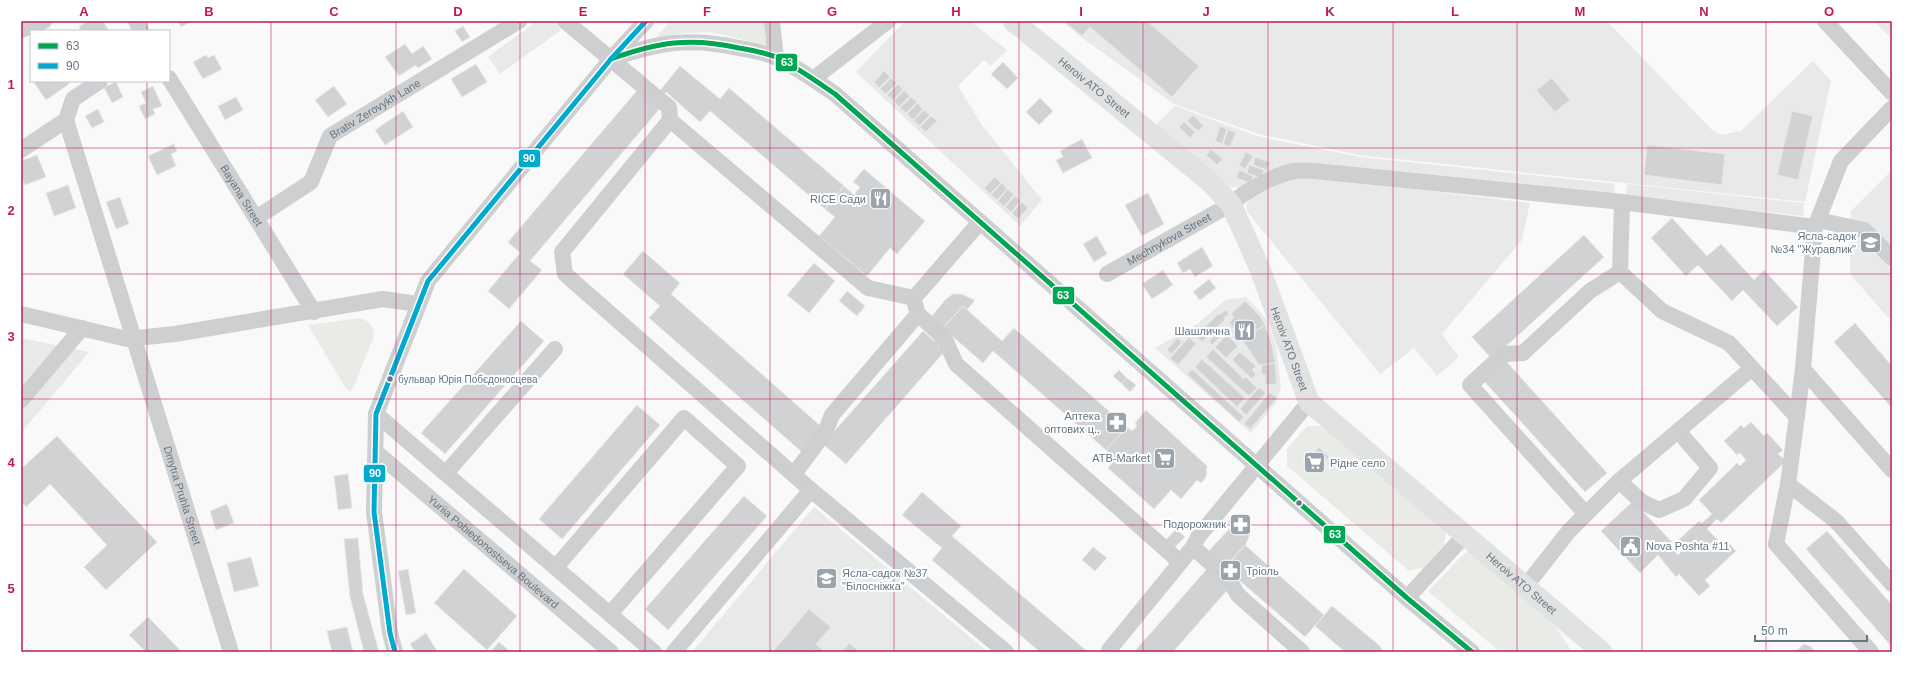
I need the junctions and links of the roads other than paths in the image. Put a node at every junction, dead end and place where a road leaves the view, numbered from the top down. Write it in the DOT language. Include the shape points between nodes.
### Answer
graph roads {
  1 [pos="44,21"];
  2 [pos="136,21"];
  3 [pos="519,21"];
  4 [pos="564,21"];
  5 [pos="646,21"];
  6 [pos="772,21"];
  7 [pos="888,21"];
  8 [pos="1013,21"];
  9 [pos="1825,21"];
  10 [pos="21,30"];
  11 [pos="140,30"];
  12 [pos="776,58"];
  13 [pos="611,59"];
  14 [pos="813,78"];
  15 [pos="170,80"];
  16 [pos="98,82"];
  17 [pos="1892,93"];
  18 [pos="1892,108"];
  19 [pos="66,120"];
  20 [pos="670,120"];
  21 [pos="21,150"];
  22 [pos="1622,202"];
  23 [pos="1231,204"];
  24 [pos="256,218"];
  25 [pos="980,222"];
  26 [pos="1817,224"];
  27 [pos="1892,258"];
  28 [pos="1620,272"];
  29 [pos="1106,274"];
  30 [pos="914,298"];
  31 [pos="418,304"];
  32 [pos="314,312"];
  33 [pos="21,314"];
  34 [pos="918,314"];
  35 [pos="82,328"];
  36 [pos="133,338"];
  37 [pos="555,349"];
  38 [pos="1803,368"];
  39 [pos="1751,369"];
  40 [pos="21,400"];
  41 [pos="1309,402"];
  42 [pos="376,414"];
  43 [pos="1797,417"];
  44 [pos="1678,431"];
  45 [pos="376,452"];
  46 [pos="1257,466"];
  47 [pos="1892,470"];
  48 [pos="446,473"];
  49 [pos="794,474"];
  50 [pos="1619,481"];
  51 [pos="1788,484"];
  52 [pos="811,490"];
  53 [pos="1586,514"];
  54 [pos="1464,536"];
  55 [pos="1193,547"];
  56 [pos="1180,562"];
  57 [pos="556,567"];
  58 [pos="1892,584"];
  59 [pos="1525,587"];
  60 [pos="1407,598"];
  61 [pos="610,614"];
  62 [pos="1598,650"];
  63 [pos="230,652"];
  64 [pos="395,652"];
  65 [pos="611,652"];
  66 [pos="654,652"];
  67 [pos="674,652"];
  68 [pos="1006,652"];
  69 [pos="1109,652"];
  70 [pos="1302,652"];
  71 [pos="1472,652"];
  72 [pos="1872,652"];
  1 -- 10 [label="street"];
  2 -- 11 [label="street"];
  3 -- 24 [label="street, Brativ Zerovykh Lane" via="330,136 311,182"];
  4 -- 13 [label="street"];
  5 -- 13 [label="street"];
  6 -- 12 [label="street"];
  7 -- 14 [label="street"];
  8 -- 23 [label="main road, Heroiv ATO Street" via="1209,181"];
  9 -- 17 [label="street"];
  12 -- 13 [label="street" via="727,45 684,41 647,47"];
  12 -- 14 [label="street"];
  13 -- 20 [label="street" via="669,107"];
  13 -- 31 [label="street" via="428,280"];
  14 -- 25 [label="street"];
  15 -- 24 [label="street, Bayana Street"];
  16 -- 19 [label="street" via="73,99"];
  18 -- 26 [label="street" via="1841,161"];
  19 -- 21 [label="street"];
  19 -- 36 [label="street, Dmytra Pruhla Street"];
  20 -- 30 [label="street" via="868,288"];
  20 -- 49 [label="street" via="562,252 565,274"];
  22 -- 23 [label="street, Mechnykova Street" via="1294,171 1278,176 1238,197"];
  22 -- 26 [label="street, Mechnykova Street"];
  22 -- 28 [label="street"];
  23 -- 29 [label="street, Mechnykova Street"];
  23 -- 41 [label="main road, Heroiv ATO Street" via="1260,269"];
  24 -- 32 [label="street, Bayana Street"];
  25 -- 30 [label="street"];
  25 -- 46 [label="street"];
  26 -- 27 [label="street, Mechnykova Street" via="1864,230"];
  26 -- 38 [label="street"];
  28 -- 39 [label="street" via="1662,311 1729,343"];
  28 -- 53 [label="street" via="1590,291 1523,353 1505,354 1470,385"];
  30 -- 34 [label="street"];
  31 -- 32 [label="street" via="383,299"];
  31 -- 42 [label="street"];
  32 -- 36 [label="street" via="175,334"];
  33 -- 35 [label="street"];
  34 -- 49 [label="street" via="832,415 823,435"];
  34 -- 56 [label="street" via="942,335 956,364"];
  35 -- 36 [label="street" via="127,339"];
  35 -- 40 [label="street"];
  36 -- 63 [label="street, Dmytra Pruhla Street"];
  37 -- 48 [label="street"];
  38 -- 43 [label="street"];
  38 -- 47 [label="street"];
  39 -- 43 [label="street"];
  39 -- 44 [label="street"];
  41 -- 46 [label="street"];
  41 -- 54 [label="main road, Heroiv ATO Street"];
  42 -- 45 [label="street"];
  42 -- 48 [label="street"];
  43 -- 51 [label="street"];
  44 -- 50 [label="street"];
  44 -- 50 [label="street" via="1710,468 1684,499 1660,510 1642,502"];
  45 -- 64 [label="street" via="374,512 390,633"];
  45 -- 65 [label="street, Yuriia Pobiedonostseva Boulevard"];
  46 -- 55 [label="street" via="1198,536"];
  46 -- 60 [label="street"];
  48 -- 57 [label="street"];
  49 -- 52 [label="street"];
  50 -- 53 [label="street"];
  51 -- 58 [label="street" via="1836,521"];
  51 -- 72 [label="street" via="1776,544"];
  52 -- 67 [label="street"];
  52 -- 68 [label="street"];
  53 -- 59 [label="street" via="1569,531"];
  54 -- 59 [label="main road, Heroiv ATO Street"];
  54 -- 60 [label="street"];
  55 -- 56 [label="street"];
  55 -- 70 [label="street" via="1227,578 1238,596"];
  56 -- 69 [label="street"];
  57 -- 61 [label="street"];
  57 -- 61 [label="street" via="684,418 738,466"];
  59 -- 62 [label="main road, Heroiv ATO Street"];
  60 -- 71 [label="street"];
  61 -- 66 [label="street"];
}
